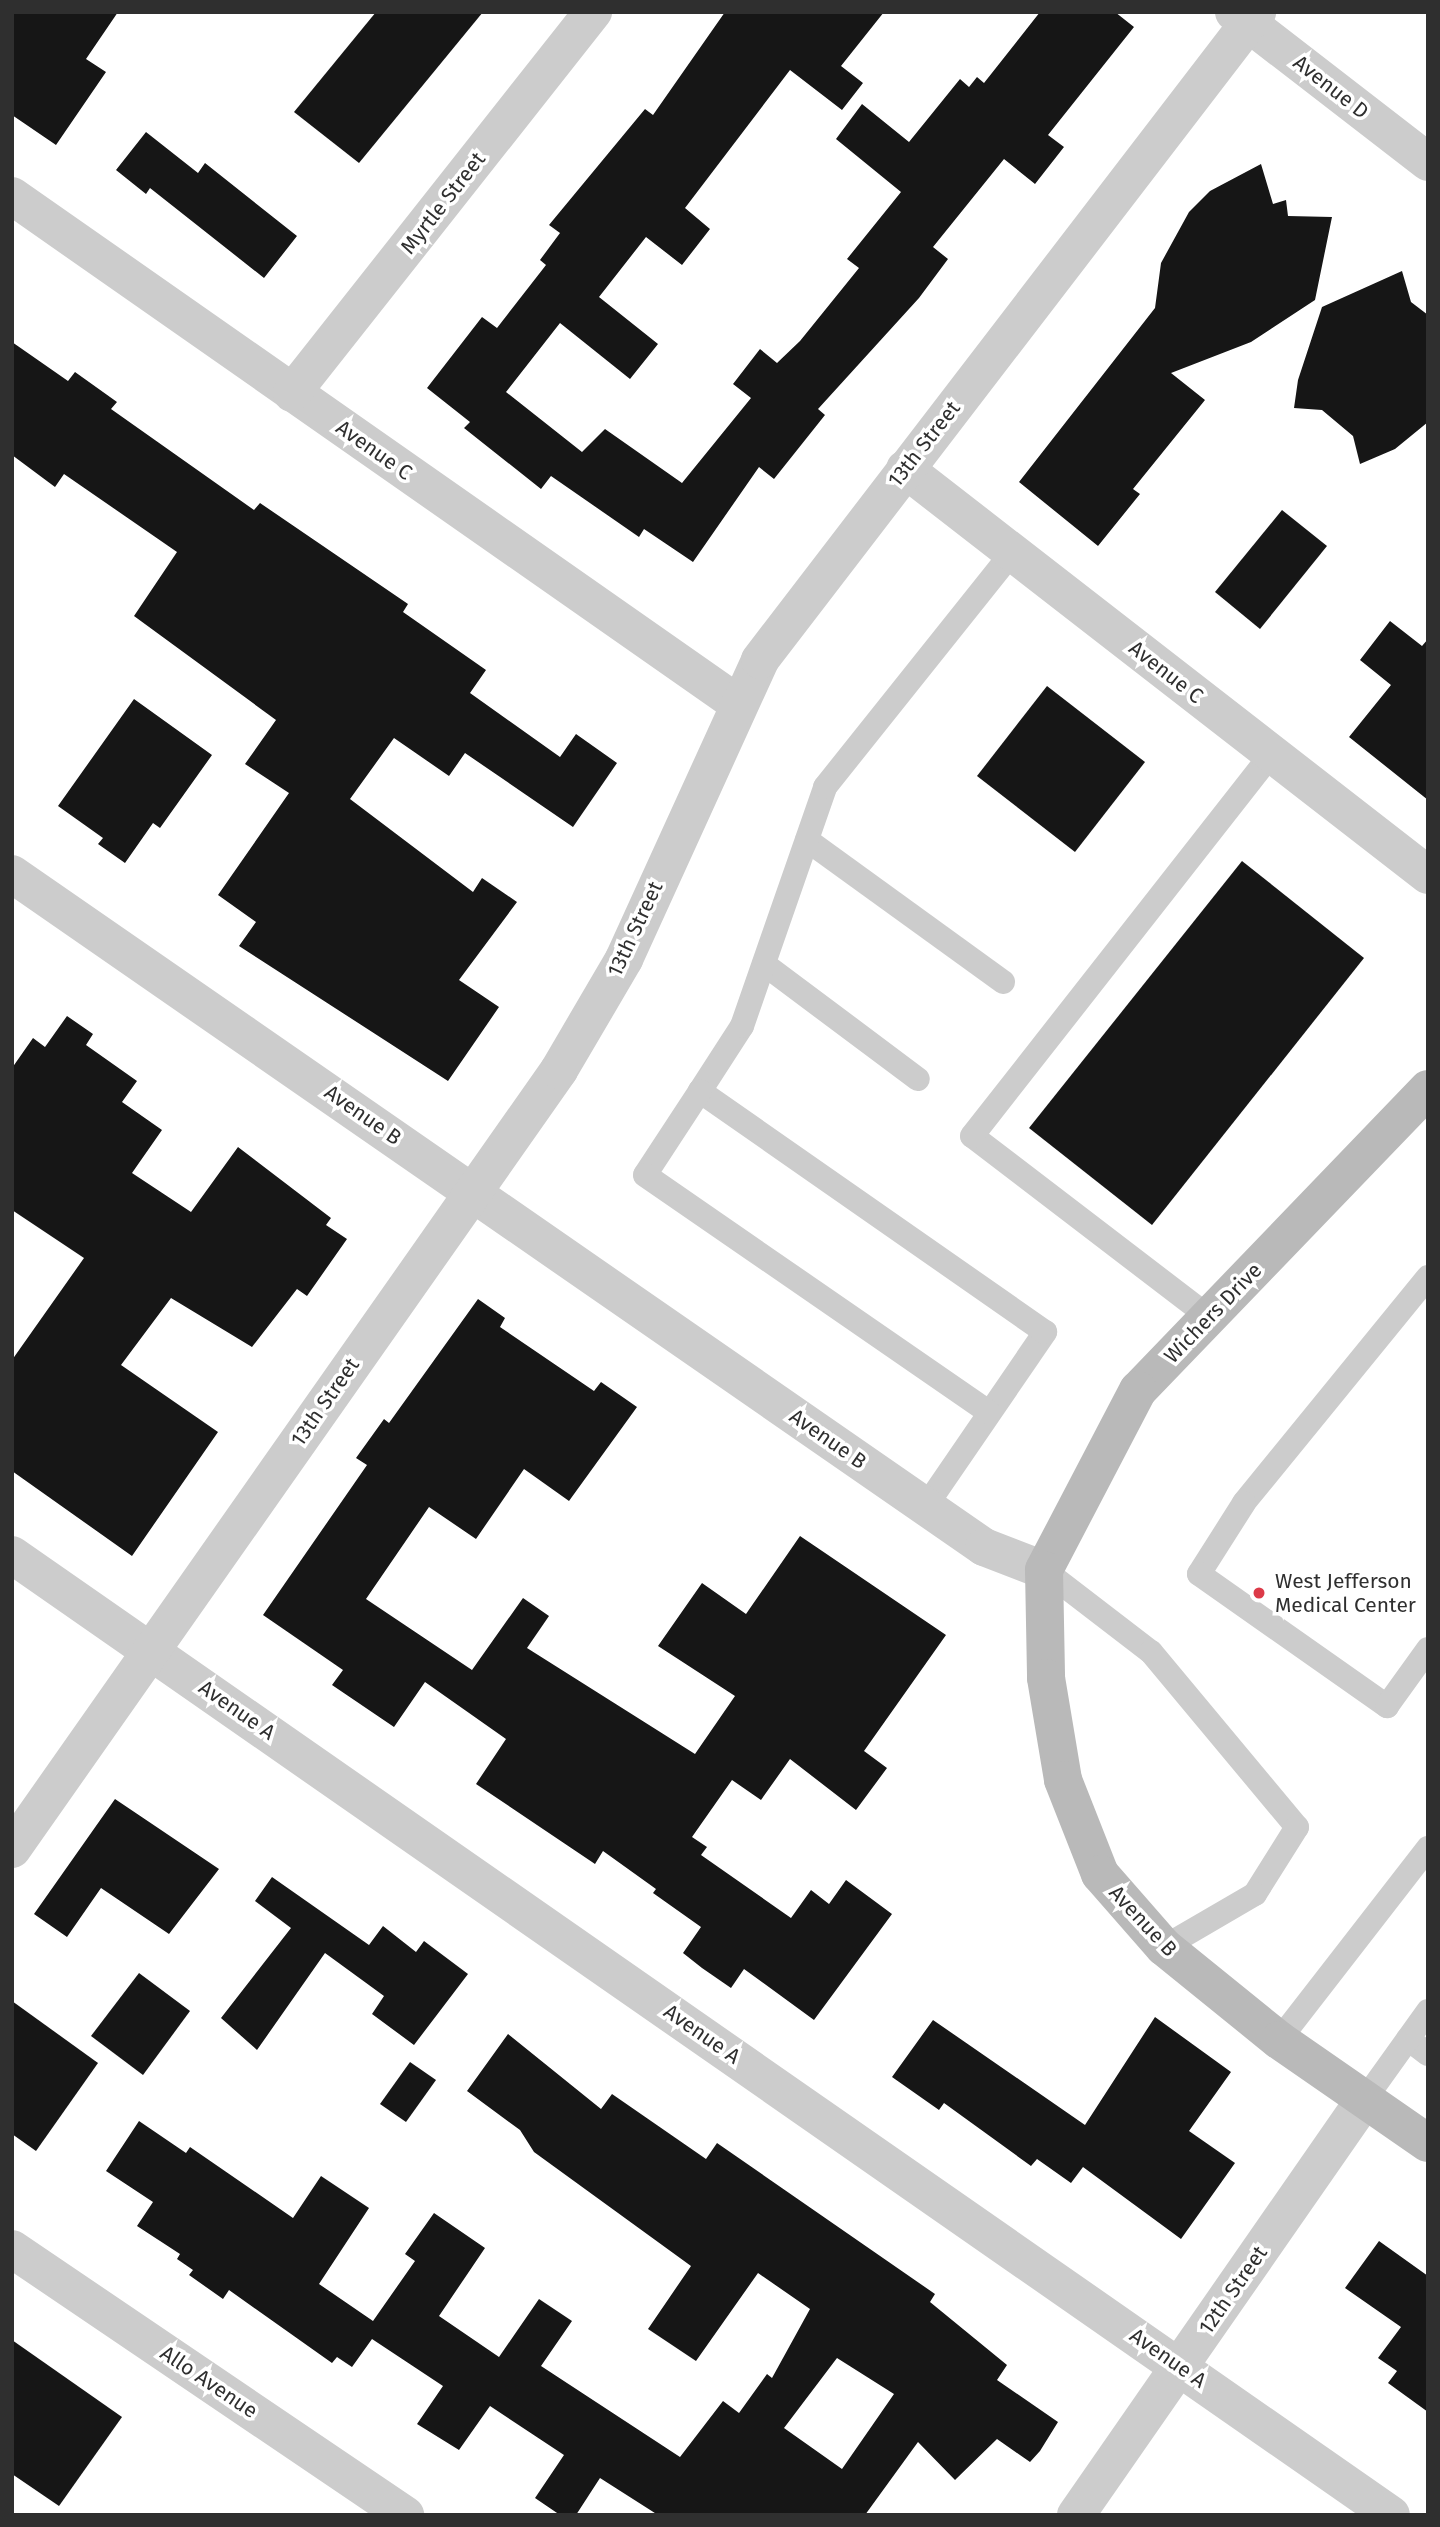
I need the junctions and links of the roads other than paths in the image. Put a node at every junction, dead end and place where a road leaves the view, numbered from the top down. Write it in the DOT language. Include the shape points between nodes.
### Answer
graph roads {
  1 [pos="593,12"];
  2 [pos="1246,16"];
  3 [pos="1428,162"];
  4 [pos="12,196"];
  5 [pos="292,393"];
  6 [pos="905,469"];
  7 [pos="1012,553"];
  8 [pos="737,703"];
  9 [pos="1272,753"];
  10 [pos="807,840"];
  11 [pos="12,874"];
  12 [pos="1428,875"];
  13 [pos="764,964"];
  14 [pos="1003,982"];
  15 [pos="918,1079"];
  16 [pos="1428,1089"];
  17 [pos="700,1091"];
  18 [pos="474,1192"];
  19 [pos="1428,1276"];
  20 [pos="1209,1317"];
  21 [pos="989,1412"];
  22 [pos="926,1506"];
  23 [pos="12,1555"];
  24 [pos="1044,1570"];
  25 [pos="1428,1649"];
  26 [pos="149,1650"];
  27 [pos="1428,1848"];
  28 [pos="12,1849"];
  29 [pos="1164,1947"];
  30 [pos="1428,2011"];
  31 [pos="1408,2039"];
  32 [pos="1279,2040"];
  33 [pos="1428,2054"];
  34 [pos="1365,2099"];
  35 [pos="1428,2143"];
  36 [pos="12,2249"];
  37 [pos="1180,2366"];
  38 [pos="405,2515"];
  39 [pos="1076,2515"];
  40 [pos="1391,2515"];
  1 -- 5 [label="street, Myrtle Street"];
  2 -- 3 [label="street, Avenue D"];
  2 -- 6 [label="street, 13th Street"];
  4 -- 5 [label="street, Avenue C"];
  5 -- 8 [label="street, Avenue C"];
  6 -- 7 [label="street, Avenue C"];
  6 -- 8 [label="street, 13th Street" via="760,660"];
  7 -- 9 [label="street, Avenue C"];
  7 -- 10 [label="lane" via="825,787"];
  8 -- 18 [label="street, 13th Street" via="624,959 559,1070"];
  9 -- 12 [label="street, Avenue C"];
  9 -- 20 [label="lane" via="972,1136"];
  10 -- 13 [label="lane"];
  10 -- 14 [label="lane"];
  11 -- 18 [label="street, Avenue B"];
  13 -- 15 [label="lane"];
  13 -- 17 [label="lane" via="742,1026"];
  16 -- 20 [label="street, Wichers Drive"];
  17 -- 21 [label="lane" via="645,1175"];
  17 -- 21 [label="lane" via="1045,1332"];
  18 -- 22 [label="street, Avenue B"];
  18 -- 26 [label="street, 13th Street"];
  19 -- 25 [label="lane" via="1244,1503 1199,1574 1387,1706"];
  20 -- 24 [label="street, Wichers Drive" via="1138,1390"];
  21 -- 22 [label="lane"];
  22 -- 24 [label="street, Avenue B" via="985,1547"];
  23 -- 26 [label="street, Avenue A"];
  24 -- 29 [label="street, Avenue B" via="1046,1678 1063,1780 1100,1874"];
  24 -- 29 [label="lane" via="1150,1652 1297,1827 1255,1894"];
  26 -- 28 [label="street, 13th Street"];
  26 -- 37 [label="street, Avenue A"];
  27 -- 32 [label="lane"];
  29 -- 32 [label="street, Avenue B"];
  30 -- 31 [label="lane"];
  31 -- 33 [label="lane"];
  31 -- 34 [label="lane"];
  32 -- 34 [label="street, Avenue B"];
  34 -- 35 [label="street, Avenue B"];
  34 -- 37 [label="street, 12th Street"];
  36 -- 38 [label="street, Allo Avenue"];
  37 -- 39 [label="street, 12th Street"];
  37 -- 40 [label="street, Avenue A"];
}
